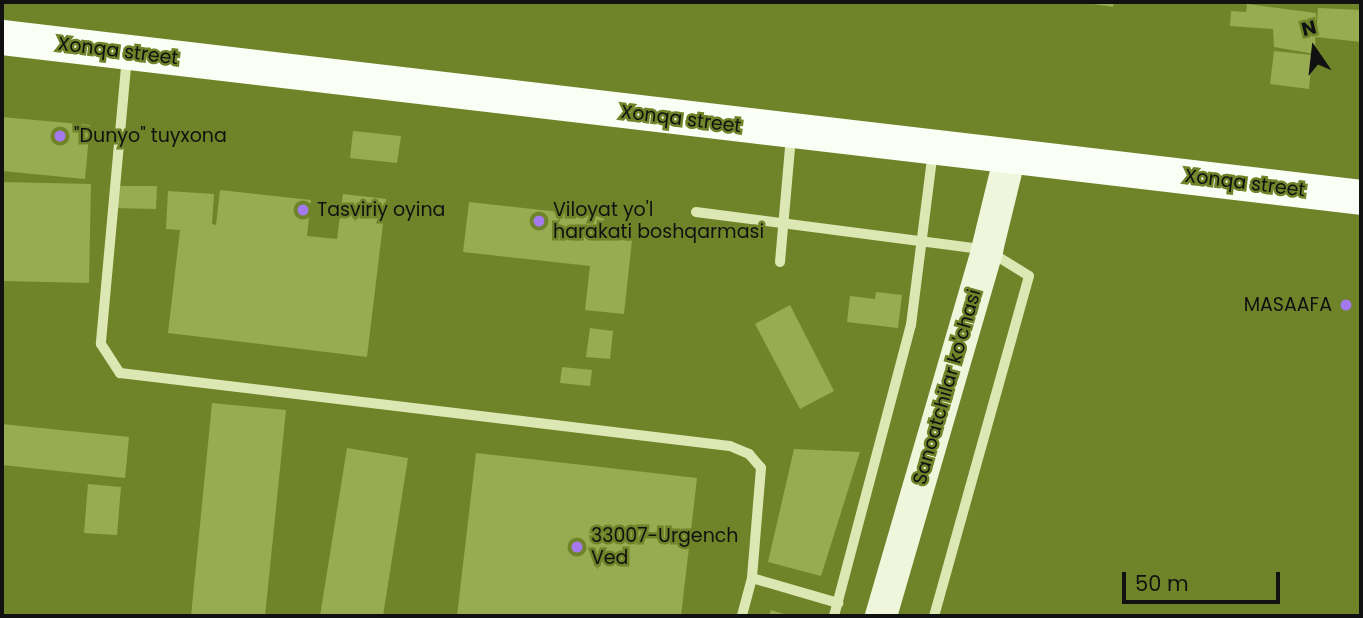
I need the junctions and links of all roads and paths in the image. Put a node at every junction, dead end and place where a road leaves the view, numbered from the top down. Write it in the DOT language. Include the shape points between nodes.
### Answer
graph roads {
  1 [pos="2,37"];
  2 [pos="128,52"];
  3 [pos="791,132"];
  4 [pos="934,149"];
  5 [pos="1010,156"];
  6 [pos="1361,197"];
  7 [pos="696,212"];
  8 [pos="783,223"];
  9 [pos="923,240"];
  10 [pos="987,250"];
  11 [pos="780,262"];
  12 [pos="751,578"];
  13 [pos="838,603"];
  14 [pos="742,616"];
  15 [pos="834,616"];
  16 [pos="881,616"];
  17 [pos="934,616"];
  1 -- 2 [label="main road, Xonqa street"];
  2 -- 3 [label="main road, Xonqa street"];
  2 -- 12 [label="lane" via="101,344 120,373 730,446 749,454 761,468"];
  3 -- 4 [label="main road, Xonqa street"];
  3 -- 8 [label="lane"];
  4 -- 5 [label="main road, Xonqa street"];
  4 -- 9 [label="lane"];
  5 -- 6 [label="main road, Xonqa street"];
  5 -- 10 [label="main road, Sanoatchilar ko'chasi"];
  7 -- 8 [label="lane"];
  8 -- 9 [label="lane"];
  8 -- 11 [label="lane"];
  9 -- 10 [label="lane"];
  9 -- 13 [label="lane" via="911,325"];
  10 -- 16 [label="main road, Sanoatchilar ko'chasi"];
  10 -- 17 [label="lane" via="1029,276"];
  12 -- 13 [label="lane"];
  12 -- 14 [label="lane"];
  13 -- 15 [label="lane"];
}
